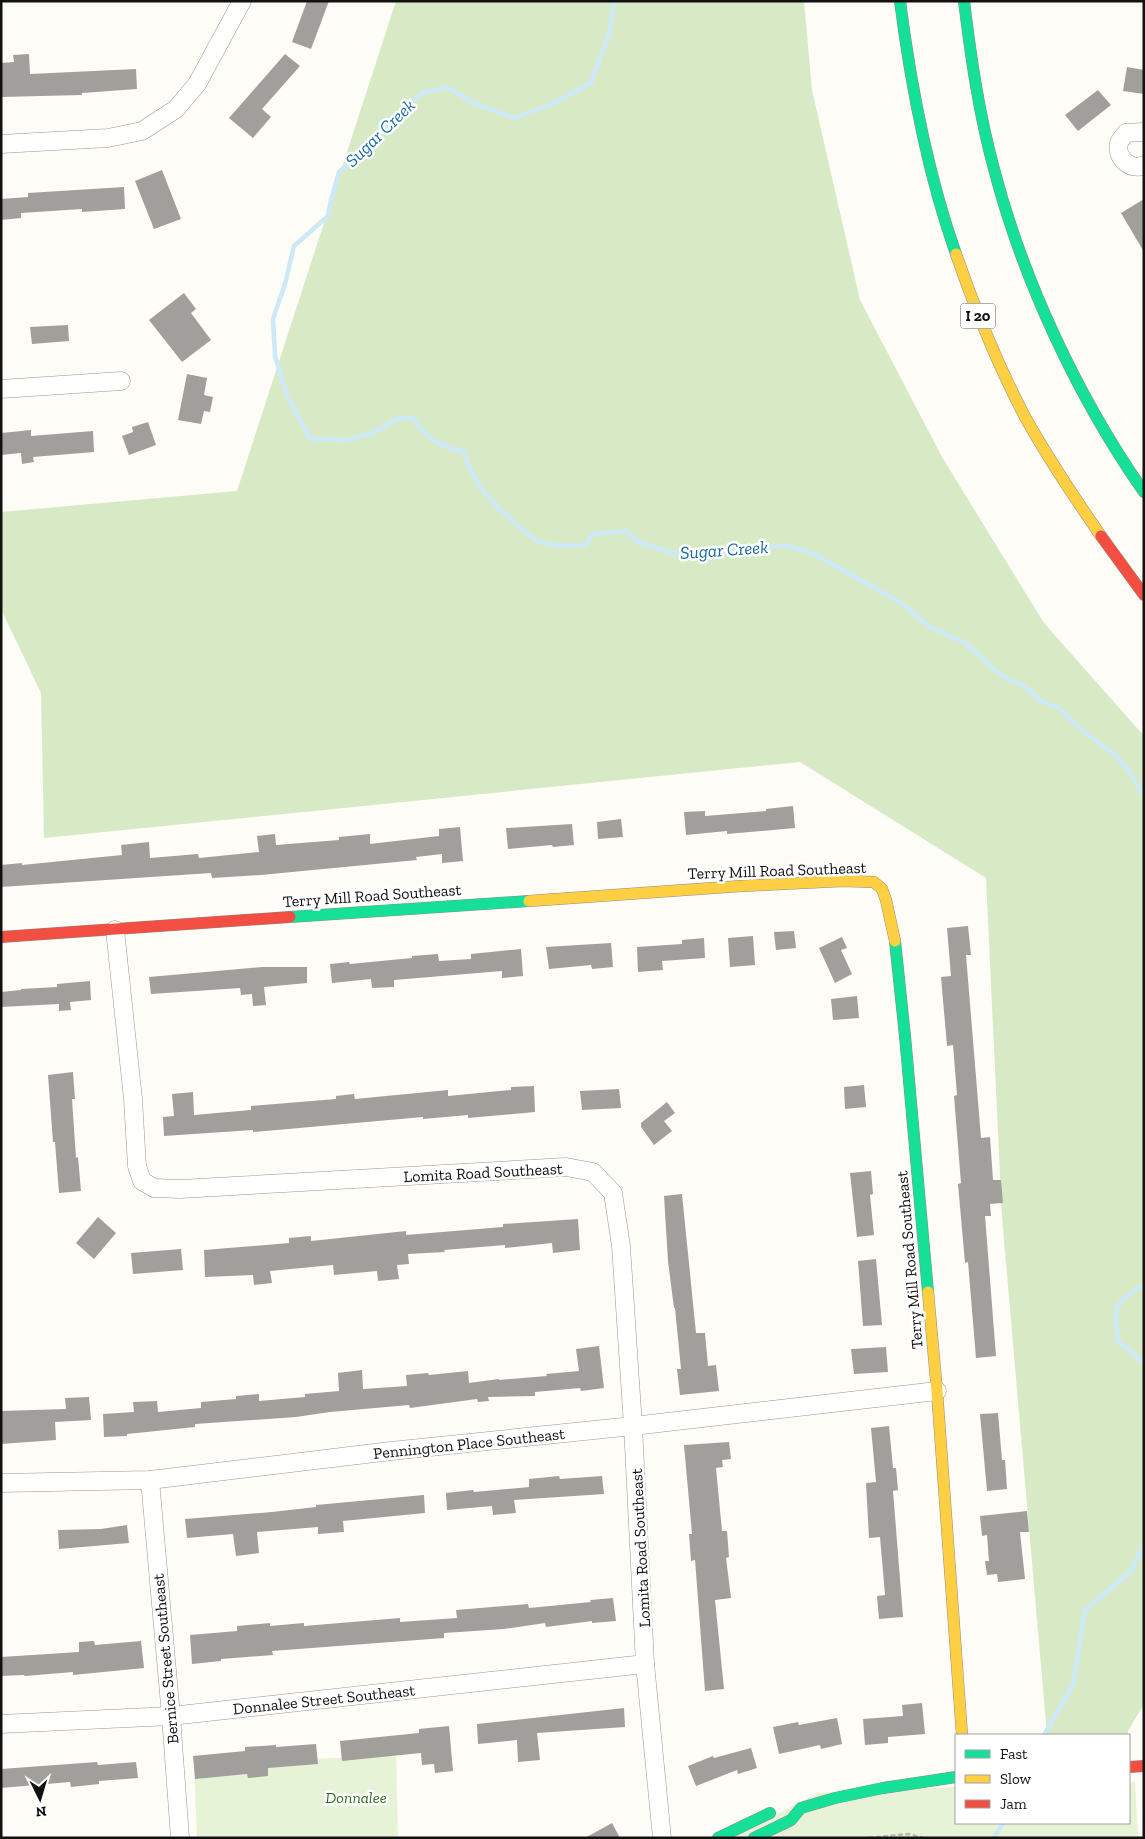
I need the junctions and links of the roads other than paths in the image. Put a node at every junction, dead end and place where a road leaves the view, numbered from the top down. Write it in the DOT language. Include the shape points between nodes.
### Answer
graph roads {
  1 [pos="242,1"];
  2 [pos="900,1"];
  3 [pos="964,1"];
  4 [pos="1144,132"];
  5 [pos="1,144"];
  6 [pos="1144,165"];
  7 [pos="121,381"];
  8 [pos="1,390"];
  9 [pos="1144,492"];
  10 [pos="1144,595"];
  11 [pos="115,930"];
  12 [pos="1,937"];
  13 [pos="937,1391"];
  14 [pos="633,1426"];
  15 [pos="150,1480"];
  16 [pos="1,1484"];
  17 [pos="645,1664"];
  18 [pos="171,1716"];
  19 [pos="1,1724"];
  20 [pos="962,1734"];
  21 [pos="1144,1766"];
  22 [pos="1130,1767"];
  23 [pos="955,1777"];
  24 [pos="801,1808"];
  25 [pos="664,1835"];
  26 [pos="180,1838"];
  27 [pos="718,1838"];
  28 [pos="754,1838"];
  1 -- 5 [label="street" via="197,84 176,109 142,131 108,138"];
  2 -- 10 [label="main road, I 20" via="923,140 950,241 972,302 1029,424 1068,488"];
  3 -- 9 [label="main road" via="972,67 986,138 1020,250 1067,361 1102,426"];
  4 -- 6 [label="street" via="1126,133 1119,143 1120,156 1128,165"];
  7 -- 8 [label="street"];
  11 -- 12 [label="main road, Terry Mill Road Southeast"];
  11 -- 13 [label="main road, Terry Mill Road Southeast" via="741,886 874,882 882,889 894,936"];
  11 -- 14 [label="street, Lomita Road Southeast" via="137,1166 142,1181 154,1188 180,1189 566,1167 593,1172 613,1193 621,1246"];
  13 -- 14 [label="street, Pennington Place Southeast"];
  13 -- 20 [label="main road, Terry Mill Road Southeast"];
  14 -- 15 [label="street, Pennington Place Southeast"];
  14 -- 17 [label="street, Lomita Road Southeast"];
  15 -- 16 [label="street, Pennington Place Southeast"];
  15 -- 18 [label="street, Bernice Street Southeast"];
  17 -- 18 [label="street, Donnalee Street Southeast"];
  17 -- 25 [label="street, Lomita Road Southeast"];
  18 -- 19 [label="street, Donnalee Street Southeast"];
  18 -- 26 [label="street, Bernice Street Southeast"];
  21 -- 22 [label="main road"];
  23 -- 24 [label="main road" via="883,1788"];
  24 -- 27 [label="main road" via="782,1808"];
  24 -- 28 [label="main road" via="792,1820"];
}
